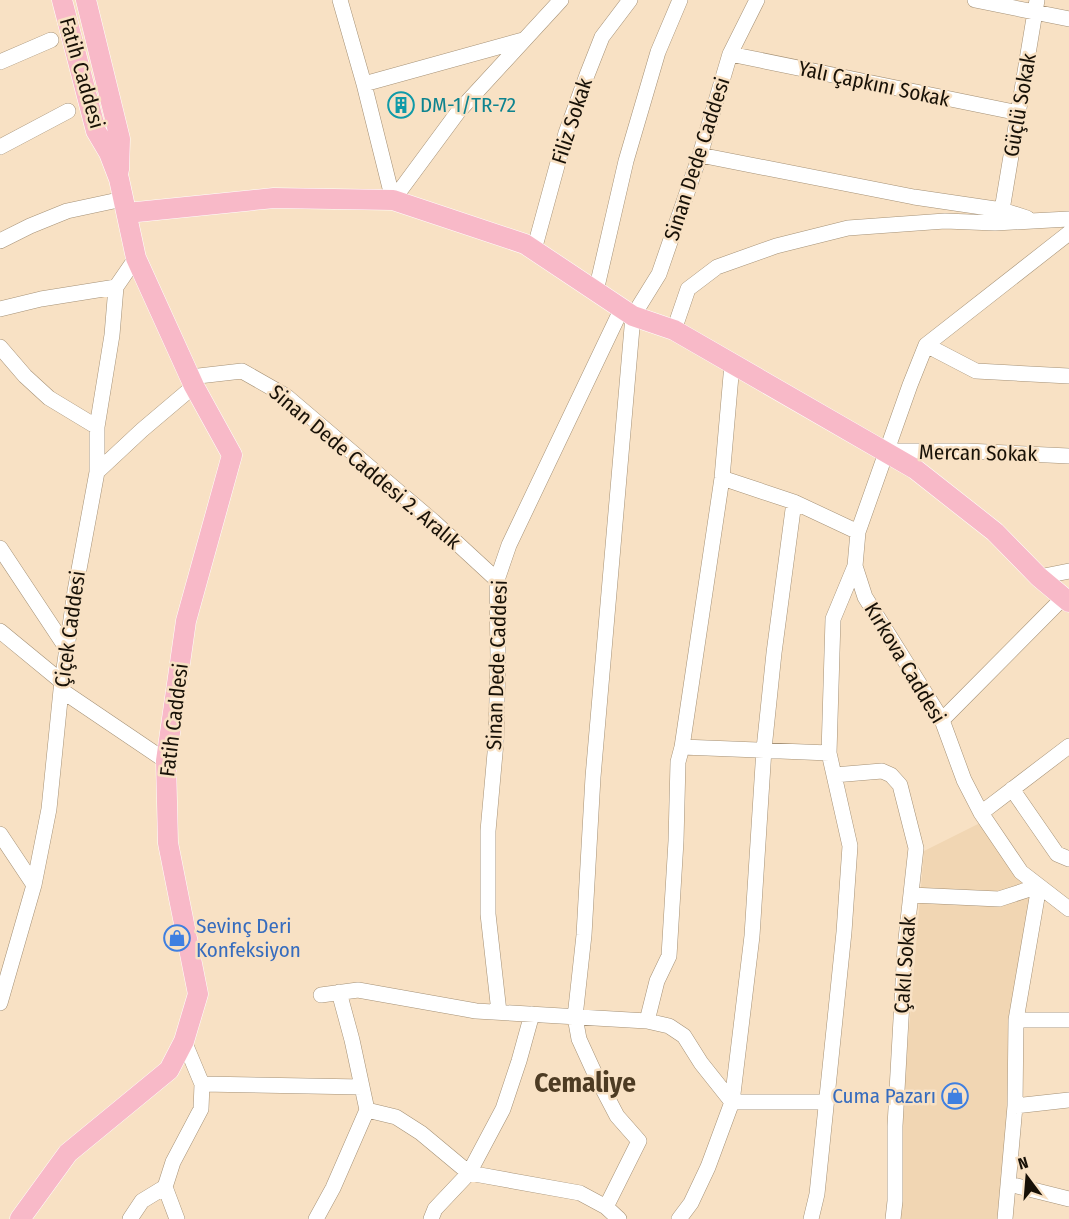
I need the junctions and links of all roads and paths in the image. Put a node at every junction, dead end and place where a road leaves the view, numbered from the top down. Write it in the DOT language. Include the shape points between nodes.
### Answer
graph roads {
  1 [pos="62,0"];
  2 [pos="86,0"];
  3 [pos="340,0"];
  4 [pos="630,0"];
  5 [pos="680,0"];
  6 [pos="757,0"];
  7 [pos="975,0"];
  8 [pos="558,1"];
  9 [pos="1036,6"];
  10 [pos="1069,19"];
  11 [pos="51,40"];
  12 [pos="525,40"];
  13 [pos="730,54"];
  14 [pos="0,62"];
  15 [pos="364,84"];
  16 [pos="68,111"];
  17 [pos="1019,113"];
  18 [pos="0,147"];
  19 [pos="700,155"];
  20 [pos="119,179"];
  21 [pos="393,200"];
  22 [pos="125,206"];
  23 [pos="1002,210"];
  24 [pos="1069,219"];
  25 [pos="1036,221"];
  26 [pos="1069,232"];
  27 [pos="0,242"];
  28 [pos="534,250"];
  29 [pos="136,258"];
  30 [pos="116,287"];
  31 [pos="596,291"];
  32 [pos="0,309"];
  33 [pos="627,312"];
  34 [pos="674,330"];
  35 [pos="926,345"];
  36 [pos="0,347"];
  37 [pos="732,364"];
  38 [pos="1069,376"];
  39 [pos="192,381"];
  40 [pos="97,426"];
  41 [pos="886,451"];
  42 [pos="1069,456"];
  43 [pos="97,472"];
  44 [pos="722,478"];
  45 [pos="794,502"];
  46 [pos="858,532"];
  47 [pos="0,548"];
  48 [pos="855,566"];
  49 [pos="1069,571"];
  50 [pos="1039,577"];
  51 [pos="497,580"];
  52 [pos="1066,600"];
  53 [pos="0,631"];
  54 [pos="67,649"];
  55 [pos="62,686"];
  56 [pos="942,720"];
  57 [pos="1069,746"];
  58 [pos="682,747"];
  59 [pos="764,749"];
  60 [pos="829,753"];
  61 [pos="166,761"];
  62 [pos="834,775"];
  63 [pos="1012,789"];
  64 [pos="981,813"];
  65 [pos="0,834"];
  66 [pos="1069,859"];
  67 [pos="34,885"];
  68 [pos="1039,886"];
  69 [pos="911,896"];
  70 [pos="1069,909"];
  71 [pos="339,992"];
  72 [pos="321,995"];
  73 [pos="0,1003"];
  74 [pos="499,1012"];
  75 [pos="531,1014"];
  76 [pos="575,1017"];
  77 [pos="1016,1020"];
  78 [pos="1069,1020"];
  79 [pos="647,1022"];
  80 [pos="184,1041"];
  81 [pos="202,1084"];
  82 [pos="362,1087"];
  83 [pos="1069,1100"];
  84 [pos="732,1102"];
  85 [pos="826,1102"];
  86 [pos="1015,1106"];
  87 [pos="367,1110"];
  88 [pos="469,1173"];
  89 [pos="1009,1184"];
  90 [pos="165,1187"];
  91 [pos="1069,1199"];
  92 [pos="606,1207"];
  93 [pos="20,1219"];
  94 [pos="130,1219"];
  95 [pos="177,1219"];
  96 [pos="316,1219"];
  97 [pos="431,1219"];
  98 [pos="619,1219"];
  99 [pos="679,1219"];
  100 [pos="811,1219"];
  101 [pos="893,1219"];
  102 [pos="1005,1219"];
  1 -- 20 [label="main road, Fatih Caddesi" via="96,131"];
  2 -- 20 [label="main road, Fatih Caddesi" via="120,139"];
  3 -- 15 [label="street"];
  4 -- 28 [label="street, Filiz Sokak" via="602,37 587,75 566,133"];
  5 -- 31 [label="street" via="658,52"];
  6 -- 13 [label="street, Sinan Dede Caddesi"];
  7 -- 9 [label="street"];
  8 -- 12 [label="street"];
  9 -- 10 [label="street"];
  9 -- 17 [label="street, Güçlü Sokak"];
  11 -- 14 [label="street"];
  12 -- 15 [label="street"];
  12 -- 21 [label="street" via="458,112"];
  13 -- 17 [label="street, Yalı Çapkını Sokak"];
  13 -- 19 [label="street, Sinan Dede Caddesi"];
  15 -- 21 [label="street"];
  16 -- 18 [label="street"];
  17 -- 23 [label="street, Güçlü Sokak"];
  19 -- 23 [label="street"];
  19 -- 33 [label="street, Sinan Dede Caddesi" via="659,274"];
  20 -- 22 [label="main road, Fatih Caddesi"];
  21 -- 22 [label="main road" via="274,198"];
  21 -- 28 [label="main road"];
  22 -- 27 [label="street" via="67,211"];
  22 -- 29 [label="main road, Fatih Caddesi"];
  23 -- 25 [label="street"];
  24 -- 25 [label="street"];
  25 -- 34 [label="street" via="945,221 848,228 776,246 717,267 688,290"];
  26 -- 35 [label="street"];
  28 -- 31 [label="main road"];
  29 -- 30 [label="street, Çiçek Caddesi"];
  29 -- 39 [label="main road, Fatih Caddesi"];
  30 -- 32 [label="street"];
  30 -- 40 [label="street, Çiçek Caddesi"];
  31 -- 33 [label="main road"];
  33 -- 34 [label="main road"];
  33 -- 51 [label="street, Sinan Dede Caddesi" via="509,545"];
  33 -- 76 [label="street"];
  34 -- 37 [label="main road"];
  35 -- 38 [label="street" via="976,371"];
  35 -- 41 [label="street, Kırkova Caddesi"];
  36 -- 40 [label="street" via="49,398"];
  37 -- 41 [label="main road"];
  37 -- 44 [label="street"];
  39 -- 43 [label="street"];
  39 -- 51 [label="street, Sinan Dede Caddesi 2. Aralık" via="242,371 286,396"];
  39 -- 61 [label="main road, Fatih Caddesi" via="232,454 186,621"];
  40 -- 43 [label="street, Çiçek Caddesi"];
  41 -- 42 [label="street, Mercan Sokak"];
  41 -- 46 [label="street, Kırkova Caddesi"];
  41 -- 50 [label="main road" via="995,532"];
  43 -- 54 [label="street, Çiçek Caddesi"];
  44 -- 45 [label="street"];
  44 -- 58 [label="street"];
  45 -- 46 [label="street"];
  45 -- 59 [label="street"];
  46 -- 48 [label="street, Kırkova Caddesi"];
  47 -- 54 [label="street"];
  48 -- 56 [label="street, Kırkova Caddesi" via="866,597"];
  48 -- 60 [label="street" via="833,619"];
  49 -- 50 [label="street"];
  50 -- 52 [label="main road"];
  51 -- 74 [label="street, Sinan Dede Caddesi" via="497,721 488,831 488,914"];
  52 -- 56 [label="street"];
  53 -- 55 [label="street"];
  54 -- 55 [label="street, Çiçek Caddesi"];
  55 -- 61 [label="street"];
  55 -- 67 [label="street, Çiçek Caddesi" via="49,808"];
  56 -- 64 [label="street, Kırkova Caddesi"];
  57 -- 63 [label="street"];
  58 -- 59 [label="street"];
  58 -- 79 [label="street" via="678,762 669,956 657,981"];
  59 -- 60 [label="street"];
  59 -- 84 [label="street" via="752,936"];
  60 -- 62 [label="street"];
  61 -- 80 [label="main road, Fatih Caddesi" via="168,843 198,994"];
  62 -- 69 [label="street, Çakıl Sokak" via="882,771 900,785 916,848"];
  62 -- 85 [label="street" via="850,846"];
  63 -- 64 [label="street"];
  63 -- 66 [label="street" via="1056,854"];
  64 -- 68 [label="street, Kırkova Caddesi" via="1021,872"];
  65 -- 67 [label="street"];
  67 -- 73 [label="street, Çiçek Caddesi"];
  68 -- 69 [label="street" via="999,899"];
  68 -- 70 [label="street, Kırkova Caddesi"];
  68 -- 77 [label="street"];
  69 -- 101 [label="street, Çakıl Sokak" via="896,1102"];
  71 -- 72 [label="street"];
  71 -- 74 [label="street" via="358,990"];
  71 -- 82 [label="street"];
  74 -- 75 [label="street"];
  75 -- 76 [label="street"];
  75 -- 88 [label="street" via="503,1109"];
  76 -- 79 [label="street"];
  76 -- 92 [label="street" via="579,1039 595,1074 617,1116 639,1141"];
  77 -- 78 [label="street"];
  77 -- 86 [label="street"];
  79 -- 84 [label="street" via="669,1026 684,1036"];
  80 -- 81 [label="street"];
  80 -- 93 [label="main road, Fatih Caddesi" via="169,1070 68,1153"];
  81 -- 82 [label="street"];
  81 -- 90 [label="street" via="201,1109 173,1162"];
  82 -- 87 [label="street"];
  83 -- 86 [label="street"];
  84 -- 85 [label="street"];
  84 -- 99 [label="street" via="708,1167"];
  85 -- 100 [label="street"];
  86 -- 89 [label="street"];
  87 -- 88 [label="street" via="396,1117"];
  87 -- 96 [label="street"];
  88 -- 92 [label="street" via="580,1193"];
  88 -- 97 [label="street" via="435,1209"];
  89 -- 91 [label="street"];
  89 -- 102 [label="street"];
  90 -- 94 [label="street" via="142,1201"];
  90 -- 95 [label="street"];
  92 -- 98 [label="street"];
}
